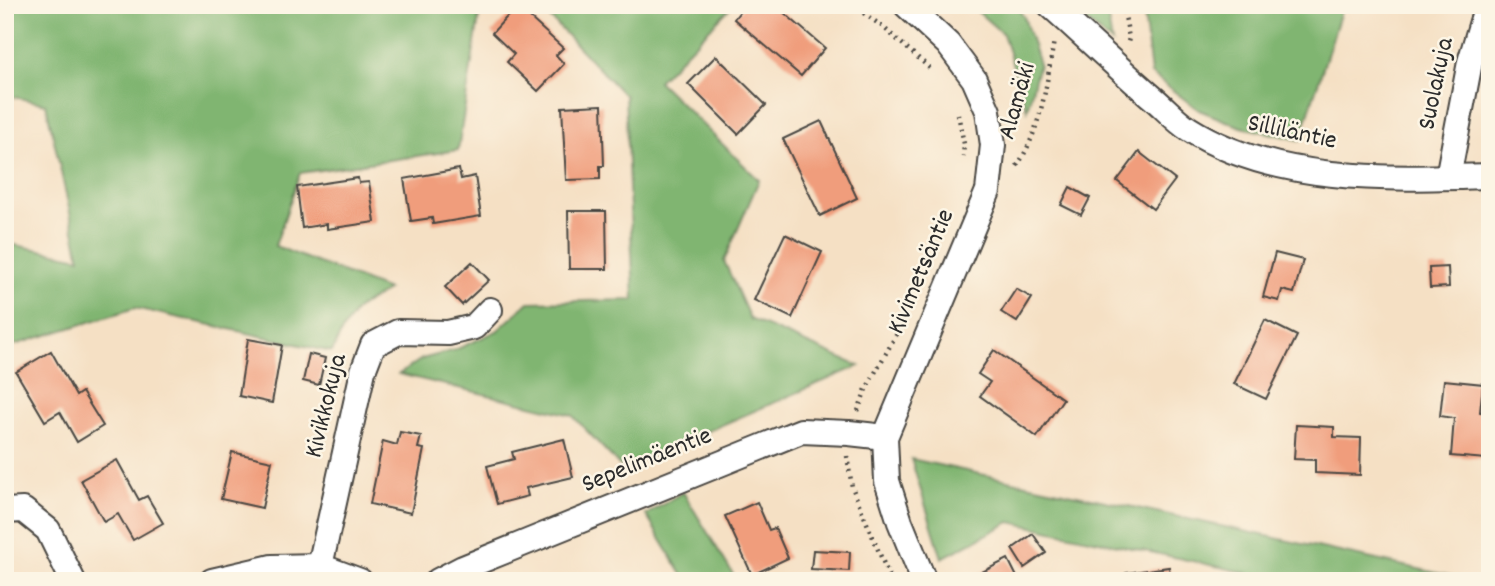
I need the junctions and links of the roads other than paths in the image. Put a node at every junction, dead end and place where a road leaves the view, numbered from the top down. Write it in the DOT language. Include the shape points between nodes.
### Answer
graph roads {
  1 [pos="906,5"];
  2 [pos="1487,5"];
  3 [pos="1055,9"];
  4 [pos="1490,176"];
  5 [pos="1448,177"];
  6 [pos="489,310"];
  7 [pos="885,437"];
  8 [pos="5,511"];
  9 [pos="320,566"];
  10 [pos="73,581"];
  11 [pos="212,581"];
  12 [pos="360,581"];
  13 [pos="438,581"];
  14 [pos="924,581"];
  1 -- 7 [label="street, Kivimetsäntie" via="948,44 974,79 988,111 993,145 988,191"];
  2 -- 5 [label="street, Suolakuja" via="1470,62"];
  3 -- 5 [label="street, Silliläntie" via="1188,128 1239,155 1313,173"];
  4 -- 5 [label="street, Silliläntie"];
  6 -- 9 [label="street, Kivikkokuja" via="474,327 449,333 398,332 373,345 363,371"];
  7 -- 13 [label="street, Sepelimäentie" via="801,431"];
  7 -- 14 [label="street, Kivimetsäntie" via="887,481"];
  8 -- 10 [label="street" via="23,510 48,530"];
  9 -- 11 [label="street" via="272,567"];
  9 -- 12 [label="street"];
}
